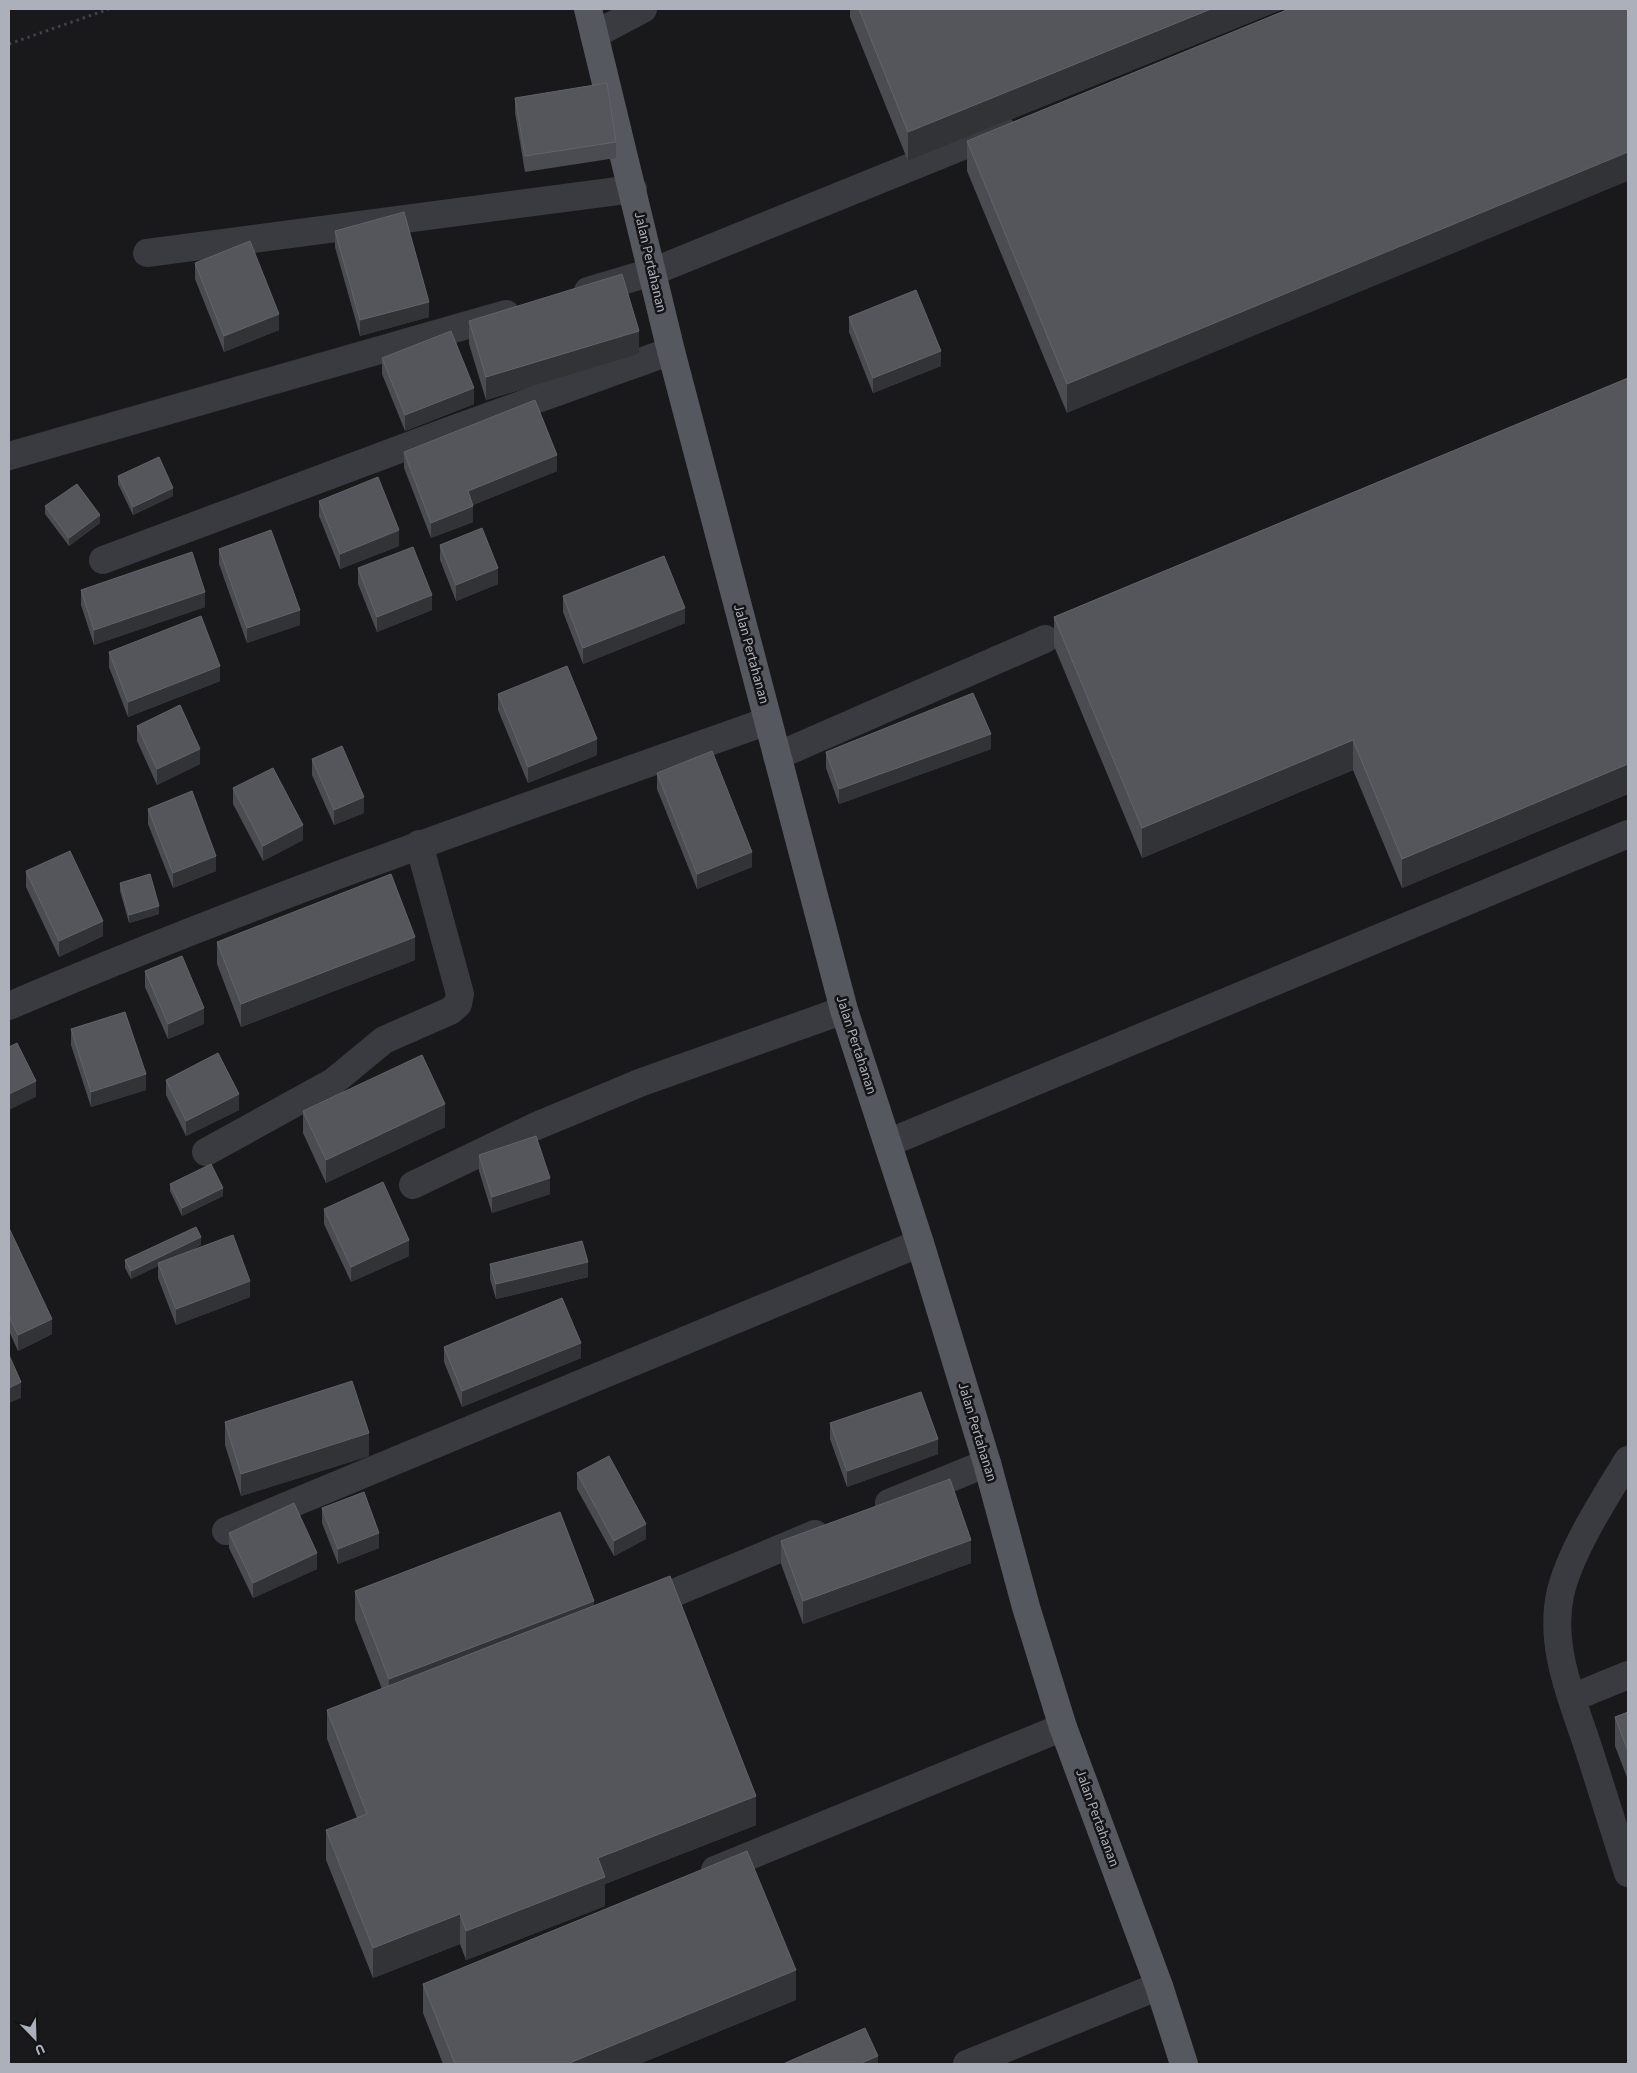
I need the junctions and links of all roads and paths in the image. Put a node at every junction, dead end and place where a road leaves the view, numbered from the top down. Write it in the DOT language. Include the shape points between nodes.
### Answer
graph roads {
  1 [pos="109,9"];
  2 [pos="588,9"];
  3 [pos="643,9"];
  4 [pos="594,35"];
  5 [pos="9,44"];
  6 [pos="1025,121"];
  7 [pos="633,189"];
  8 [pos="147,253"];
  9 [pos="652,272"];
  10 [pos="565,297"];
  11 [pos="527,308"];
  12 [pos="671,351"];
  13 [pos="9,456"];
  14 [pos="103,560"];
  15 [pos="1045,639"];
  16 [pos="768,721"];
  17 [pos="777,756"];
  18 [pos="1628,834"];
  19 [pos="419,844"];
  20 [pos="9,1006"];
  21 [pos="844,1010"];
  22 [pos="888,1143"];
  23 [pos="206,1152"];
  24 [pos="414,1185"];
  25 [pos="920,1243"];
  26 [pos="1628,1460"];
  27 [pos="987,1463"];
  28 [pos="1616,1494"];
  29 [pos="868,1512"];
  30 [pos="840,1524"];
  31 [pos="226,1531"];
  32 [pos="657,1600"];
  33 [pos="1628,1675"];
  34 [pos="1572,1698"];
  35 [pos="1063,1727"];
  36 [pos="1628,1873"];
  37 [pos="688,1881"];
  38 [pos="1159,1986"];
  39 [pos="967,2064"];
  40 [pos="1184,2064"];
  1 -- 5 [label="path"];
  2 -- 4 [label="main road, Jalan Pertahanan"];
  3 -- 4 [label="street"];
  4 -- 7 [label="main road, Jalan Pertahanan"];
  6 -- 9 [label="street"];
  7 -- 8 [label="street"];
  7 -- 9 [label="main road, Jalan Pertahanan"];
  9 -- 10 [label="street"];
  9 -- 12 [label="main road, Jalan Pertahanan"];
  11 -- 13 [label="street"];
  12 -- 14 [label="street"];
  12 -- 16 [label="main road, Jalan Pertahanan"];
  15 -- 17 [label="street"];
  16 -- 17 [label="main road, Jalan Pertahanan"];
  16 -- 19 [label="street"];
  17 -- 21 [label="main road, Jalan Pertahanan"];
  18 -- 22 [label="street"];
  19 -- 20 [label="street" via="120,959"];
  19 -- 23 [label="street" via="460,994 458,1004 450,1011 384,1040 333,1082"];
  21 -- 22 [label="main road, Jalan Pertahanan"];
  21 -- 24 [label="street" via="642,1082 534,1127"];
  22 -- 25 [label="main road, Jalan Pertahanan"];
  25 -- 27 [label="main road, Jalan Pertahanan"];
  25 -- 31 [label="street"];
  26 -- 28 [label="street"];
  27 -- 29 [label="street"];
  27 -- 35 [label="main road, Jalan Pertahanan"];
  28 -- 34 [label="street" via="1571,1563 1560,1594 1556,1622"];
  30 -- 32 [label="street"];
  33 -- 34 [label="street"];
  34 -- 36 [label="street"];
  35 -- 37 [label="street"];
  35 -- 38 [label="main road, Jalan Pertahanan"];
  38 -- 39 [label="street"];
  38 -- 40 [label="main road, Jalan Pertahanan"];
}
